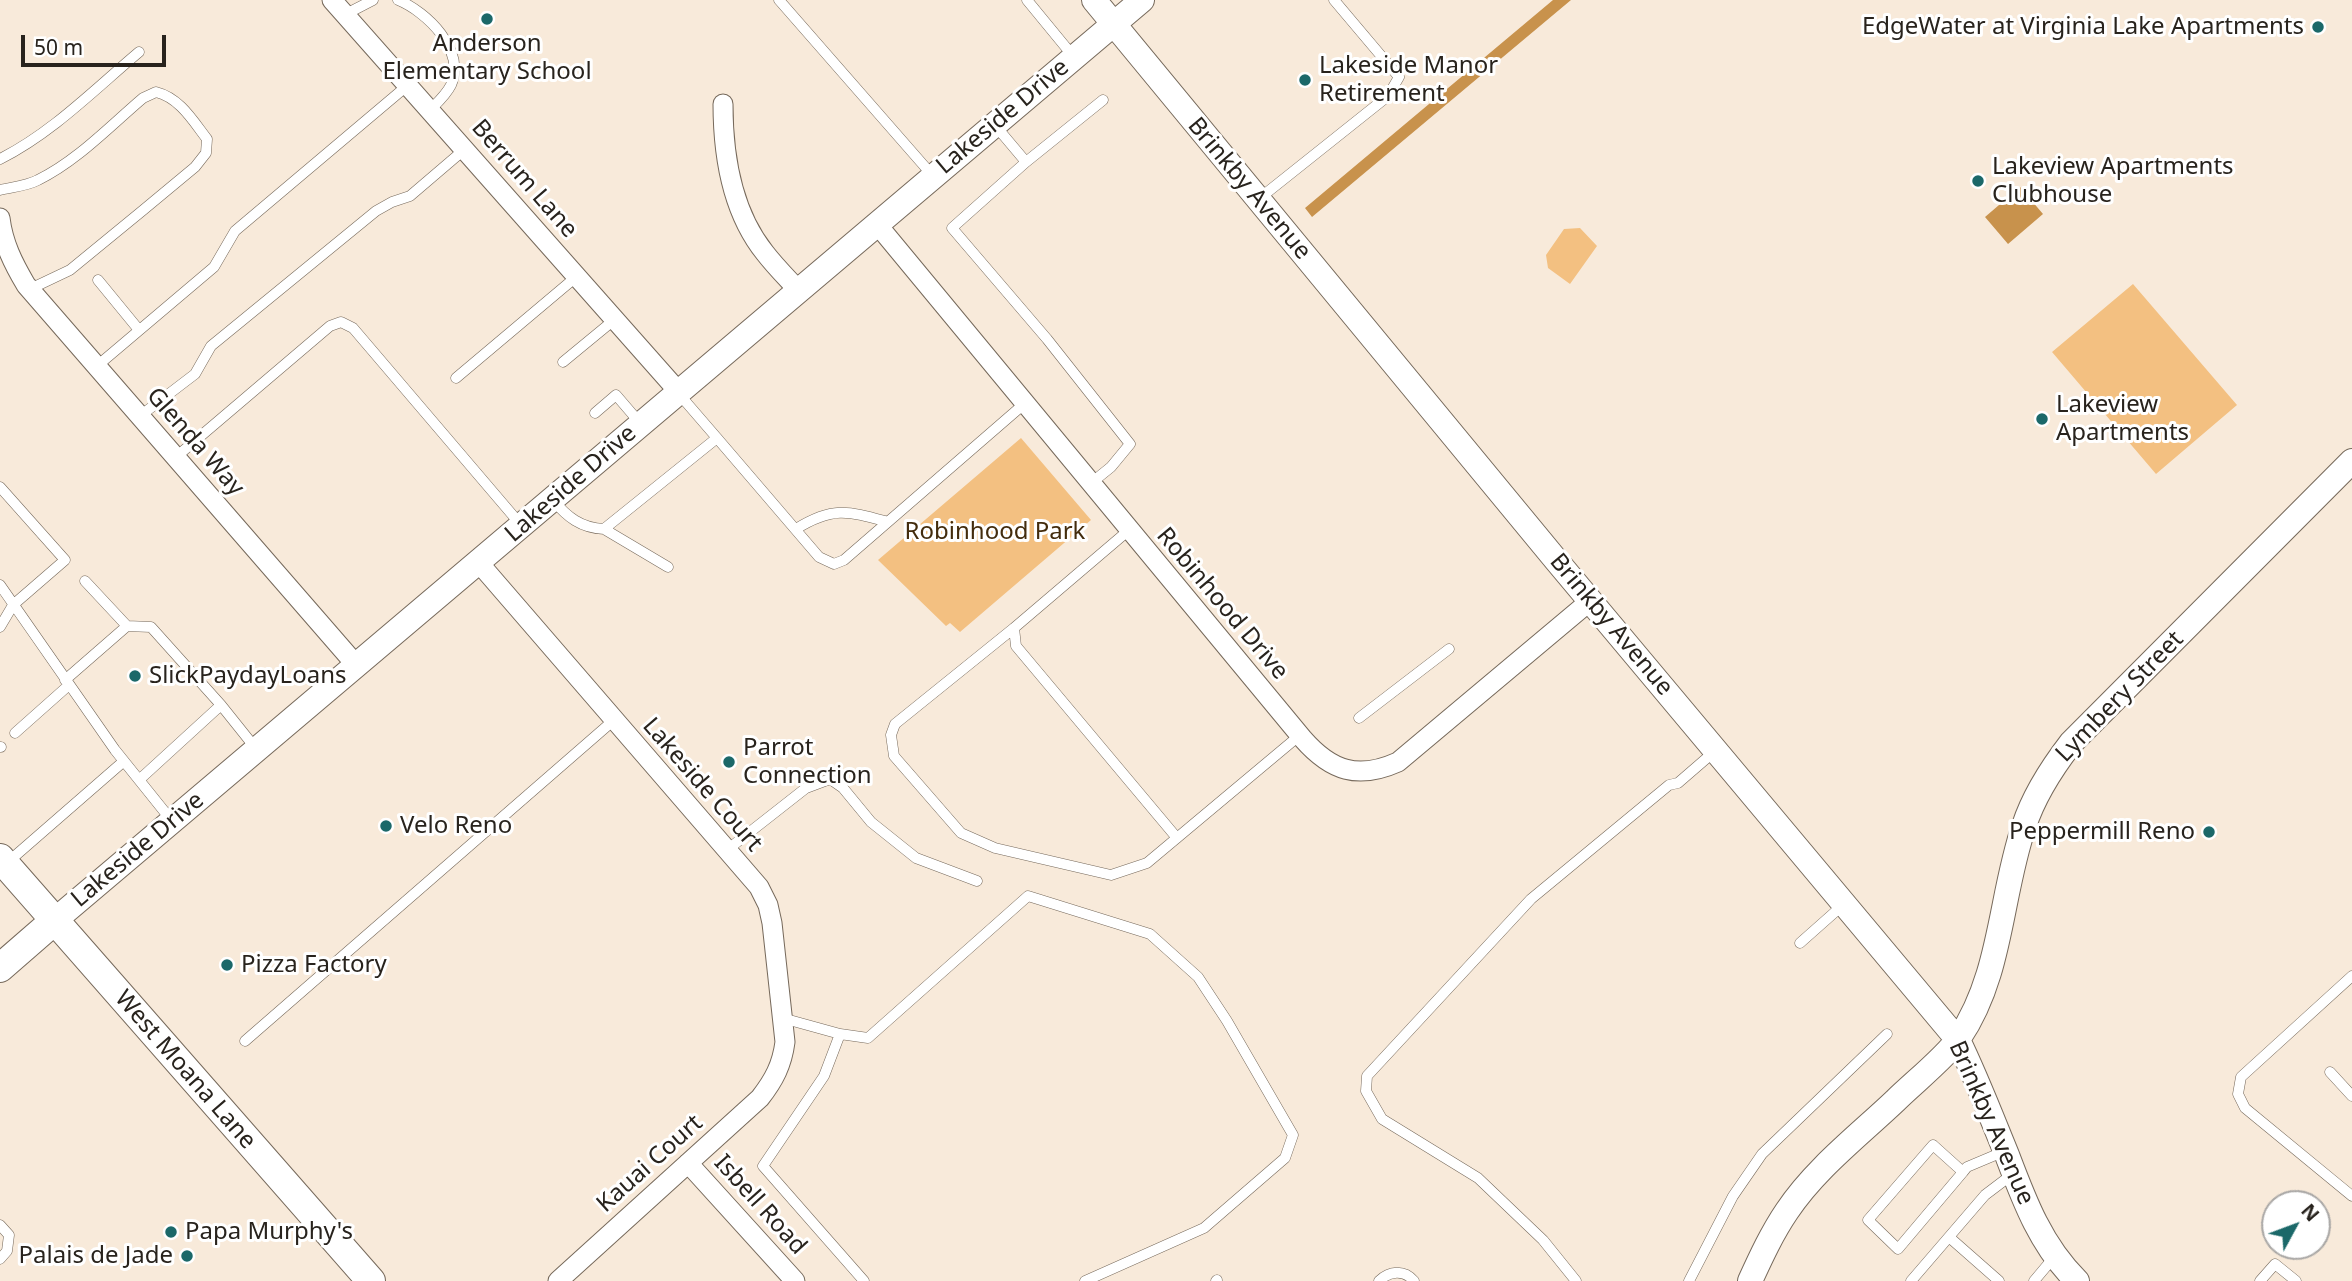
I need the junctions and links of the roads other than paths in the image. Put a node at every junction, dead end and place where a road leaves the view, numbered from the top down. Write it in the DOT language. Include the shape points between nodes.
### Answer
graph roads {
  1 [pos="373,0"];
  2 [pos="398,0"];
  3 [pos="779,0"];
  4 [pos="1027,0"];
  5 [pos="1094,0"];
  6 [pos="1142,0"];
  7 [pos="1334,0"];
  8 [pos="339,7"];
  9 [pos="1114,24"];
  10 [pos="139,52"];
  11 [pos="1074,58"];
  12 [pos="408,85"];
  13 [pos="1103,100"];
  14 [pos="723,104"];
  15 [pos="430,110"];
  16 [pos="994,124"];
  17 [pos="465,149"];
  18 [pos="0,159"];
  19 [pos="1026,162"];
  20 [pos="933,176"];
  21 [pos="0,190"];
  22 [pos="1258,200"];
  23 [pos="0,218"];
  24 [pos="876,223"];
  25 [pos="2,244"];
  26 [pos="576,276"];
  27 [pos="98,280"];
  28 [pos="30,289"];
  29 [pos="798,290"];
  30 [pos="614,320"];
  31 [pos="139,330"];
  32 [pos="563,362"];
  33 [pos="97,366"];
  34 [pos="456,378"];
  35 [pos="678,391"];
  36 [pos="1024,404"];
  37 [pos="595,413"];
  38 [pos="140,416"];
  39 [pos="640,424"];
  40 [pos="717,438"];
  41 [pos="176,457"];
  42 [pos="2352,461"];
  43 [pos="1090,484"];
  44 [pos="0,487"];
  45 [pos="552,500"];
  46 [pos="888,522"];
  47 [pos="522,526"];
  48 [pos="604,529"];
  49 [pos="796,529"];
  50 [pos="1129,530"];
  51 [pos="479,563"];
  52 [pos="668,568"];
  53 [pos="86,581"];
  54 [pos="0,585"];
  55 [pos="1590,601"];
  56 [pos="13,605"];
  57 [pos="127,626"];
  58 [pos="0,627"];
  59 [pos="1014,628"];
  60 [pos="1449,649"];
  61 [pos="357,666"];
  62 [pos="67,683"];
  63 [pos="221,705"];
  64 [pos="1359,718"];
  65 [pos="614,720"];
  66 [pos="15,733"];
  67 [pos="1300,735"];
  68 [pos="257,750"];
  69 [pos="1715,751"];
  70 [pos="124,761"];
  71 [pos="139,780"];
  72 [pos="173,821"];
  73 [pos="1177,838"];
  74 [pos="727,850"];
  75 [pos="3,861"];
  76 [pos="977,881"];
  77 [pos="1845,904"];
  78 [pos="54,921"];
  79 [pos="1800,943"];
  80 [pos="0,968"];
  81 [pos="2352,975"];
  82 [pos="782,1017"];
  83 [pos="839,1034"];
  84 [pos="1887,1034"];
  85 [pos="1958,1040"];
  86 [pos="245,1041"];
  87 [pos="2330,1072"];
  88 [pos="773,1081"];
  89 [pos="2352,1096"];
  90 [pos="2010,1162"];
  91 [pos="688,1163"];
  92 [pos="1963,1172"];
  93 [pos="2352,1196"];
  94 [pos="0,1225"];
  95 [pos="1948,1237"];
  96 [pos="2055,1256"];
  97 [pos="0,1259"];
  98 [pos="371,1281"];
  99 [pos="558,1281"];
  100 [pos="795,1281"];
  101 [pos="864,1281"];
  102 [pos="1085,1281"];
  103 [pos="1379,1281"];
  104 [pos="1415,1281"];
  105 [pos="1576,1281"];
  106 [pos="1689,1281"];
  107 [pos="1749,1281"];
  108 [pos="1911,1281"];
  109 [pos="1998,1281"];
  110 [pos="2034,1281"];
  111 [pos="2077,1281"];
  112 [pos="2260,1281"];
  113 [pos="2296,1281"];
  1 -- 8 [label="lane"];
  2 -- 15 [label="lane" via="413,6 451,50 452,83"];
  3 -- 20 [label="lane"];
  4 -- 11 [label="lane"];
  5 -- 9 [label="street, Brinkby Avenue"];
  6 -- 9 [label="street, Lakeside Drive"];
  7 -- 22 [label="lane" via="1399,77 1388,96"];
  8 -- 12 [label="street, Berrum Lane"];
  9 -- 11 [label="street, Lakeside Drive"];
  9 -- 22 [label="street, Brinkby Avenue"];
  10 -- 18 [label="lane" via="48,128"];
  11 -- 16 [label="street, Lakeside Drive"];
  12 -- 15 [label="street, Berrum Lane"];
  12 -- 31 [label="lane" via="235,231 214,267"];
  13 -- 19 [label="lane"];
  14 -- 29 [label="street" via="728,168 748,226"];
  15 -- 17 [label="street, Berrum Lane"];
  16 -- 19 [label="lane"];
  16 -- 20 [label="street, Lakeside Drive"];
  17 -- 26 [label="street, Berrum Lane"];
  17 -- 38 [label="lane" via="410,196 376,211 275,292 211,346 195,374"];
  19 -- 43 [label="lane" via="952,228 1130,444"];
  20 -- 24 [label="street, Lakeside Drive"];
  21 -- 28 [label="lane" via="47,175 156,92 183,107 207,139 206,153 194,167 70,270"];
  22 -- 55 [label="street, Brinkby Avenue"];
  23 -- 25 [label="street, Glenda Way"];
  24 -- 29 [label="street, Lakeside Drive"];
  24 -- 36 [label="street, Robinhood Drive"];
  25 -- 28 [label="street, Glenda Way"];
  26 -- 30 [label="street, Berrum Lane"];
  26 -- 34 [label="lane"];
  27 -- 31 [label="lane"];
  28 -- 33 [label="street, Glenda Way"];
  29 -- 35 [label="street, Lakeside Drive"];
  30 -- 32 [label="lane"];
  30 -- 35 [label="street, Berrum Lane"];
  31 -- 33 [label="lane"];
  33 -- 38 [label="street, Glenda Way"];
  35 -- 39 [label="street, Lakeside Drive"];
  35 -- 40 [label="lane"];
  36 -- 43 [label="street, Robinhood Drive"];
  36 -- 46 [label="lane"];
  37 -- 39 [label="lane" via="616,395"];
  38 -- 41 [label="street, Glenda Way"];
  39 -- 45 [label="street, Lakeside Drive"];
  40 -- 48 [label="lane"];
  40 -- 49 [label="lane"];
  41 -- 47 [label="lane" via="330,326 341,323 353,328"];
  41 -- 61 [label="street, Glenda Way"];
  42 -- 85 [label="street, Lymbery Street" via="2071,743 2051,770 2024,827 1989,976"];
  43 -- 50 [label="street, Robinhood Drive"];
  44 -- 56 [label="lane" via="65,560"];
  45 -- 47 [label="street, Lakeside Drive"];
  45 -- 48 [label="lane" via="566,516 590,529"];
  46 -- 49 [label="lane" via="838,511"];
  46 -- 49 [label="lane" via="844,561 834,564 820,556"];
  47 -- 51 [label="street, Lakeside Drive"];
  48 -- 52 [label="lane"];
  50 -- 59 [label="lane"];
  50 -- 67 [label="street, Robinhood Drive"];
  51 -- 61 [label="street, Lakeside Drive"];
  51 -- 65 [label="street, Lakeside Court"];
  53 -- 57 [label="lane"];
  54 -- 56 [label="lane"];
  55 -- 67 [label="street, Robinhood Drive" via="1398,762 1362,772 1345,770 1316,753"];
  55 -- 69 [label="street, Brinkby Avenue"];
  56 -- 58 [label="lane"];
  56 -- 62 [label="lane"];
  57 -- 62 [label="lane"];
  57 -- 63 [label="lane" via="151,627"];
  59 -- 73 [label="lane" via="1016,646"];
  59 -- 73 [label="lane" via="895,724 891,735 894,756 961,833 995,848 1111,874 1147,863"];
  60 -- 64 [label="lane"];
  61 -- 68 [label="street, Lakeside Drive"];
  62 -- 66 [label="lane"];
  62 -- 70 [label="lane"];
  63 -- 68 [label="lane"];
  63 -- 71 [label="lane"];
  65 -- 74 [label="street, Lakeside Court"];
  65 -- 86 [label="lane"];
  67 -- 73 [label="lane"];
  68 -- 72 [label="street, Lakeside Drive"];
  69 -- 77 [label="street, Brinkby Avenue"];
  69 -- 105 [label="lane" via="1531,899 1367,1076 1366,1091 1382,1119 1478,1178 1543,1240"];
  70 -- 71 [label="lane"];
  70 -- 75 [label="lane"];
  71 -- 72 [label="lane"];
  72 -- 78 [label="street, Lakeside Drive"];
  74 -- 76 [label="lane" via="806,788 830,779 871,822 916,858"];
  74 -- 82 [label="street, Lakeside Court" via="768,905"];
  75 -- 78 [label="main road, West Moana Lane"];
  77 -- 79 [label="lane"];
  77 -- 85 [label="street, Brinkby Avenue"];
  78 -- 80 [label="main road, Lakeside Drive"];
  78 -- 98 [label="main road, West Moana Lane"];
  81 -- 93 [label="lane" via="2241,1077 2238,1094 2245,1108"];
  82 -- 83 [label="lane"];
  82 -- 88 [label="street, Lakeside Court" via="785,1042"];
  83 -- 101 [label="lane" via="824,1076 763,1166"];
  83 -- 102 [label="lane" via="868,1038 1028,896 1150,934 1198,977 1293,1135 1285,1158 1204,1228"];
  84 -- 106 [label="lane" via="1762,1154 1733,1196"];
  85 -- 90 [label="street, Brinkby Avenue"];
  85 -- 107 [label="street, Lymbery Street" via="1810,1181 1769,1240"];
  87 -- 89 [label="lane"];
  88 -- 91 [label="street, Kauai Court"];
  90 -- 92 [label="lane" via="1968,1167"];
  90 -- 95 [label="lane"];
  90 -- 96 [label="street, Brinkby Avenue" via="2030,1213"];
  91 -- 99 [label="street, Kauai Court"];
  91 -- 100 [label="street, Isbell Road"];
  92 -- 92 [label="lane" via="1933,1145 1868,1220 1898,1249"];
  94 -- 97 [label="lane" via="9,1235 7,1251"];
  95 -- 108 [label="lane"];
  95 -- 109 [label="lane"];
  96 -- 110 [label="lane"];
  96 -- 111 [label="street, Brinkby Avenue"];
  103 -- 104 [label="lane" via="1398,1272"];
  112 -- 113 [label="lane" via="2275,1264"];
}
